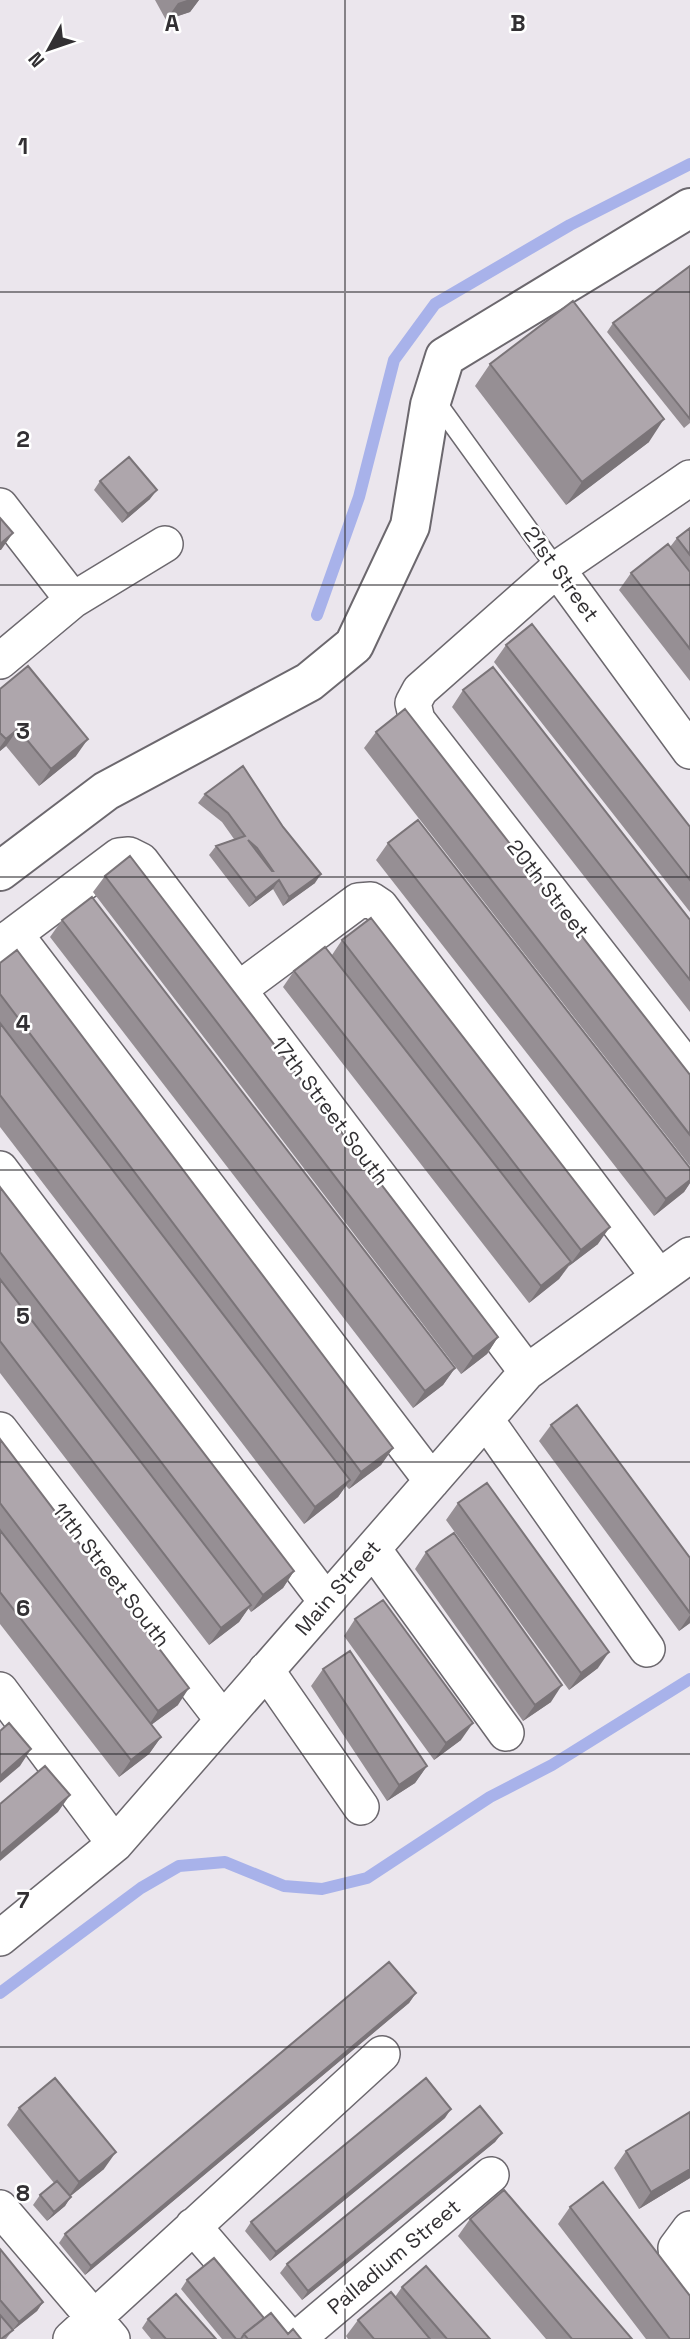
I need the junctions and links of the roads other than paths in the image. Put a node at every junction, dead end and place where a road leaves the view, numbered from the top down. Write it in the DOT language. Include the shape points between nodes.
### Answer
graph roads {
  1 [pos="690,208"];
  2 [pos="433,397"];
  3 [pos="690,478"];
  4 [pos="0,506"];
  5 [pos="165,544"];
  6 [pos="557,569"];
  7 [pos="73,600"];
  8 [pos="0,661"];
  9 [pos="690,751"];
  10 [pos="0,871"];
  11 [pos="8,939"];
  12 [pos="238,990"];
  13 [pos="690,1071"];
  14 [pos="0,1169"];
  15 [pos="690,1255"];
  16 [pos="659,1278"];
  17 [pos="527,1372"];
  18 [pos="486,1420"];
  19 [pos="0,1430"];
  20 [pos="432,1481"];
  21 [pos="373,1549"];
  22 [pos="326,1601"];
  23 [pos="647,1649"];
  24 [pos="266,1670"];
  25 [pos="0,1690"];
  26 [pos="223,1720"];
  27 [pos="506,1733"];
  28 [pos="361,1807"];
  29 [pos="115,1844"];
  30 [pos="0,1938"];
  31 [pos="382,2054"];
  32 [pos="491,2175"];
  33 [pos="0,2208"];
  34 [pos="193,2226"];
  35 [pos="683,2239"];
  36 [pos="401,2250"];
  37 [pos="427,2280"];
  38 [pos="690,2283"];
  39 [pos="92,2332"];
  40 [pos="290,2339"];
  41 [pos="297,2339"];
  1 -- 2 [label="street" via="444,357"];
  2 -- 6 [label="lane, 21st Street"];
  2 -- 10 [label="street" via="410,526 355,645 309,682 106,791"];
  3 -- 6 [label="street"];
  4 -- 7 [label="street"];
  5 -- 7 [label="street"];
  6 -- 9 [label="street, 21st Street"];
  6 -- 13 [label="street, 20th Street" via="420,690 413,703 417,720"];
  7 -- 8 [label="street"];
  11 -- 12 [label="street, 17th Street South" via="119,856 129,855 141,861"];
  11 -- 20 [label="street"];
  12 -- 16 [label="street" via="358,901 371,900 380,906"];
  12 -- 17 [label="street, 17th Street South"];
  14 -- 22 [label="street"];
  15 -- 16 [label="street, Main Street"];
  16 -- 17 [label="street, Main Street"];
  17 -- 18 [label="street, Main Street"];
  18 -- 20 [label="street, Main Street"];
  18 -- 23 [label="street"];
  19 -- 26 [label="street, 11th Street South"];
  20 -- 21 [label="street, Main Street"];
  21 -- 22 [label="street, Main Street"];
  21 -- 27 [label="street"];
  22 -- 24 [label="street, Main Street"];
  24 -- 26 [label="street, Main Street"];
  24 -- 28 [label="street"];
  25 -- 29 [label="street"];
  26 -- 29 [label="street, Main Street"];
  29 -- 30 [label="street, Main Street"];
  31 -- 34 [label="street"];
  32 -- 36 [label="street, Palladium Street"];
  33 -- 39 [label="street"];
  34 -- 39 [label="street"];
  34 -- 40 [label="street"];
  35 -- 38 [label="street" via="678,2268"];
  36 -- 37 [label="street"];
  36 -- 41 [label="street, Palladium Street"];
}
